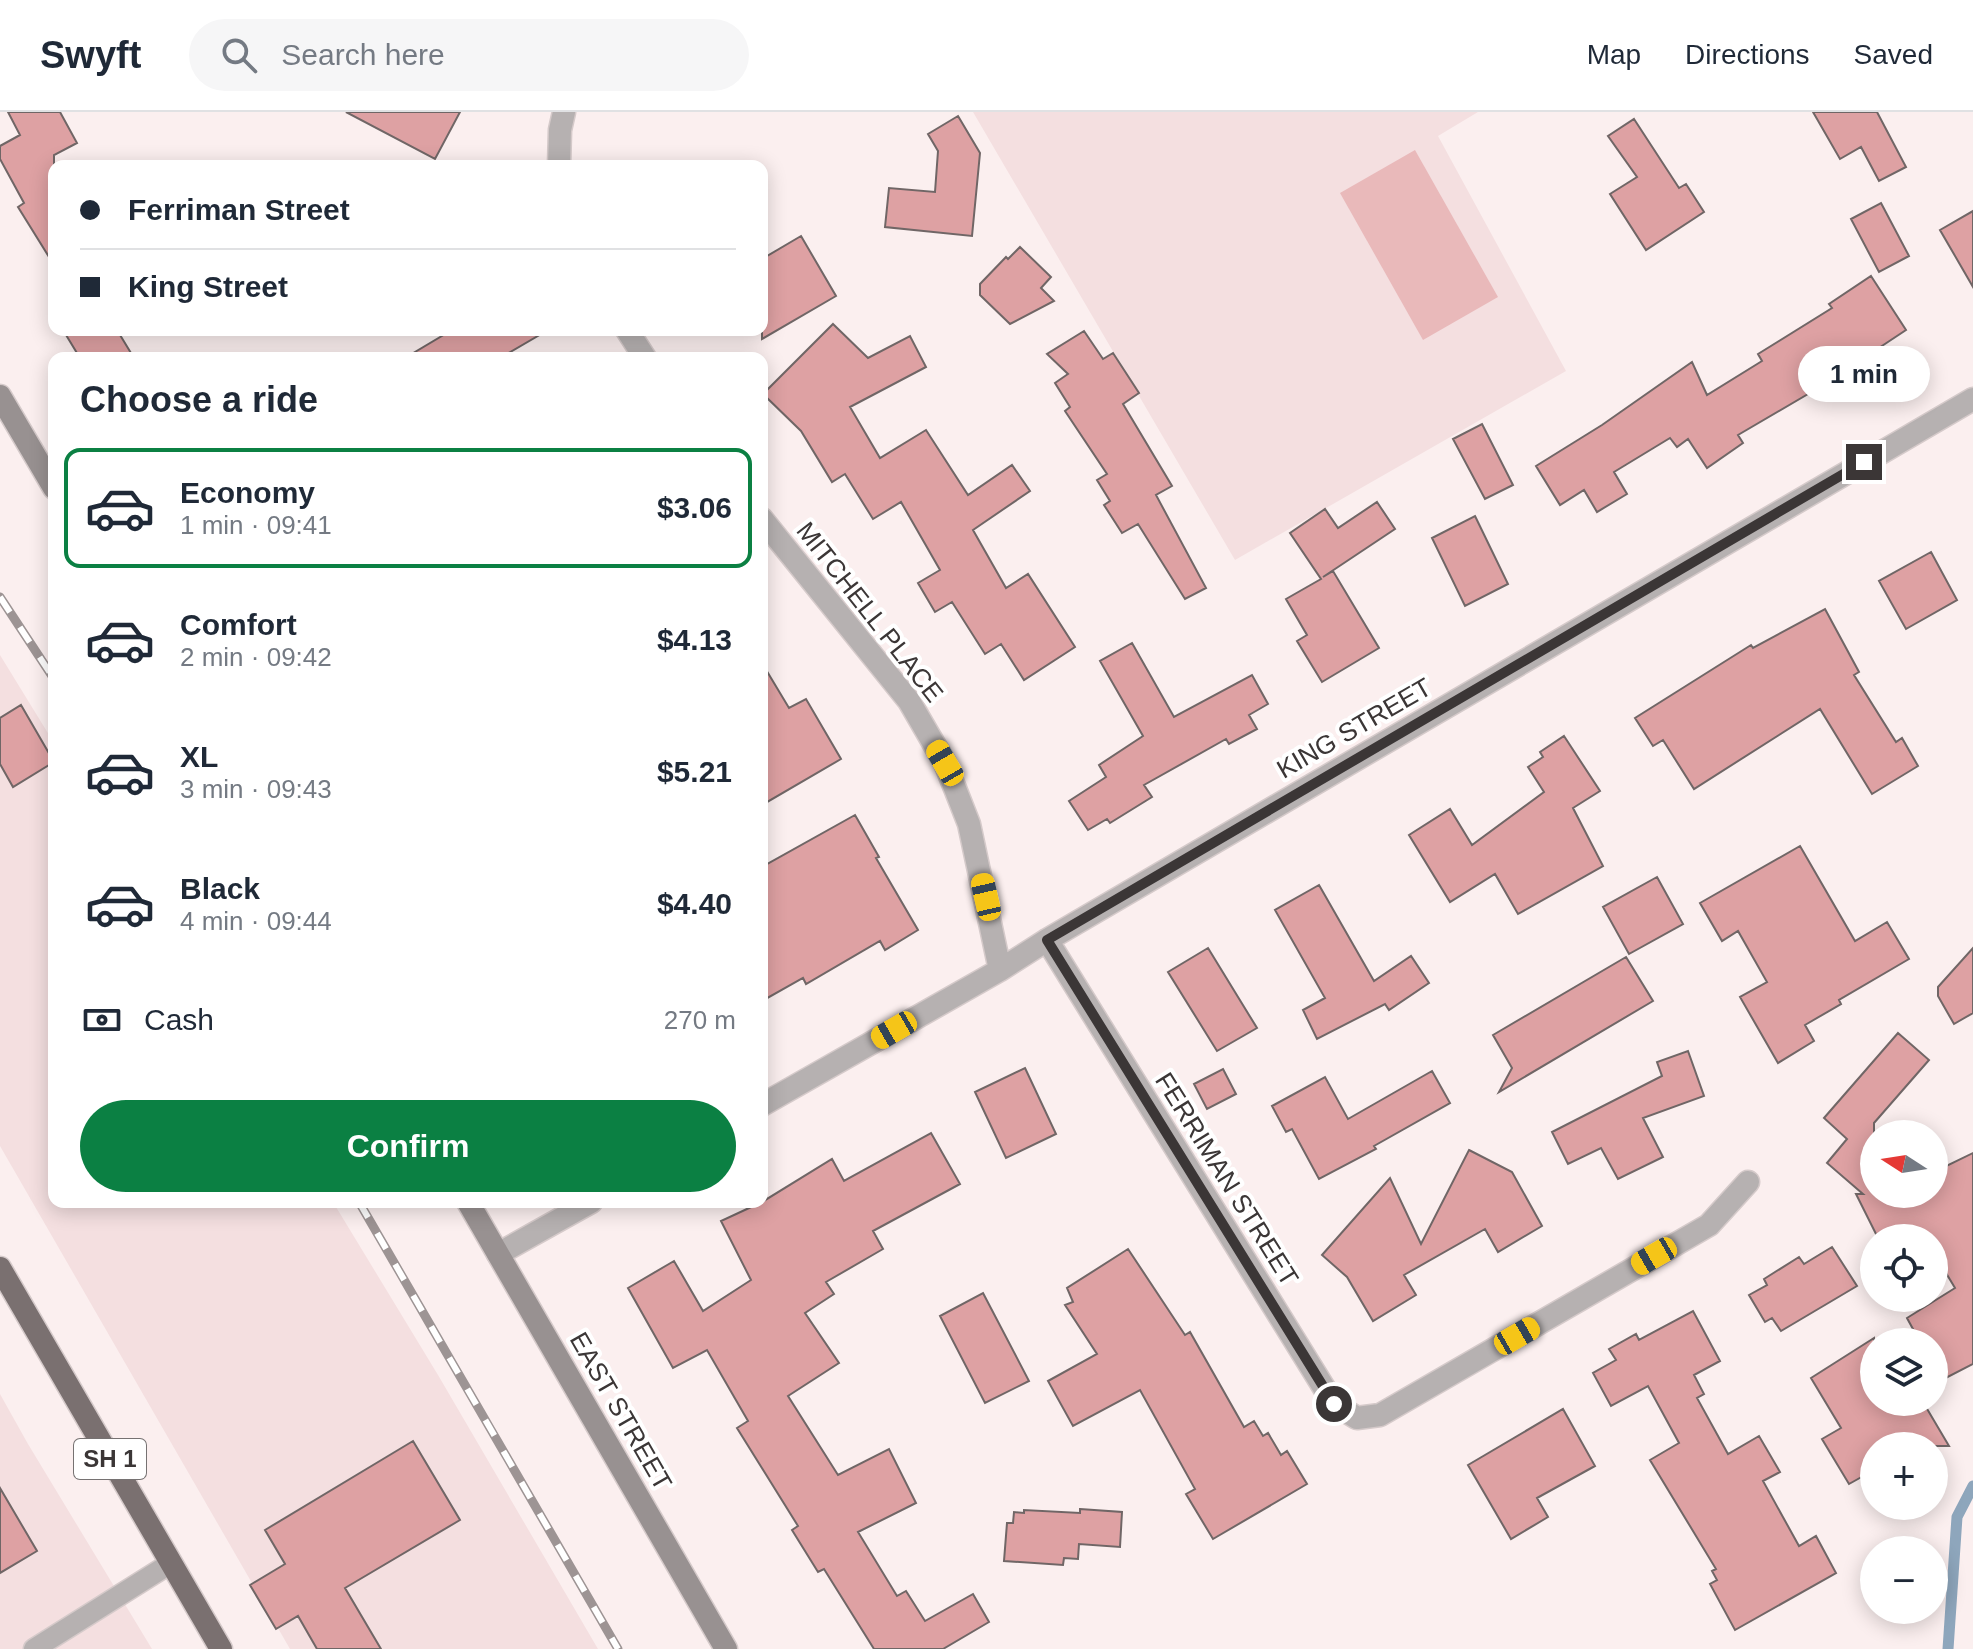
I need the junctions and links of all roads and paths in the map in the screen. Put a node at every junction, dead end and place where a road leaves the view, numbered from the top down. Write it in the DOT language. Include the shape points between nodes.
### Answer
graph roads {
  1 [pos="564,112"];
  2 [pos="559,160"];
  3 [pos="0,396"];
  4 [pos="1973,399"];
  5 [pos="48,478"];
  6 [pos="768,526"];
  7 [pos="1047,940"];
  8 [pos="1000,970"];
  9 [pos="768,1102"];
  10 [pos="1748,1182"];
  11 [pos="471,1208"];
  12 [pos="580,1208"];
  13 [pos="498,1254"];
  14 [pos="0,1268"];
  15 [pos="171,1563"];
  16 [pos="34,1649"];
  17 [pos="221,1649"];
  18 [pos="726,1649"];
  1 -- 2 [label="street"];
  3 -- 5 [label="main road"];
  4 -- 7 [label="street, KING STREET"];
  6 -- 8 [label="street, MITCHELL PLACE" via="909,701 945,763 969,824"];
  7 -- 8 [label="street, KING STREET"];
  7 -- 10 [label="street, FERRIMAN STREET" via="1334,1404 1357,1418 1380,1415 1709,1225"];
  8 -- 9 [label="street, KING STREET"];
  11 -- 13 [label="main road, EAST STREET"];
  12 -- 13 [label="street"];
  13 -- 18 [label="main road, EAST STREET"];
  14 -- 15 [label="highway, SH 1"];
  15 -- 16 [label="lane"];
  15 -- 17 [label="highway, SH 1"];
}
